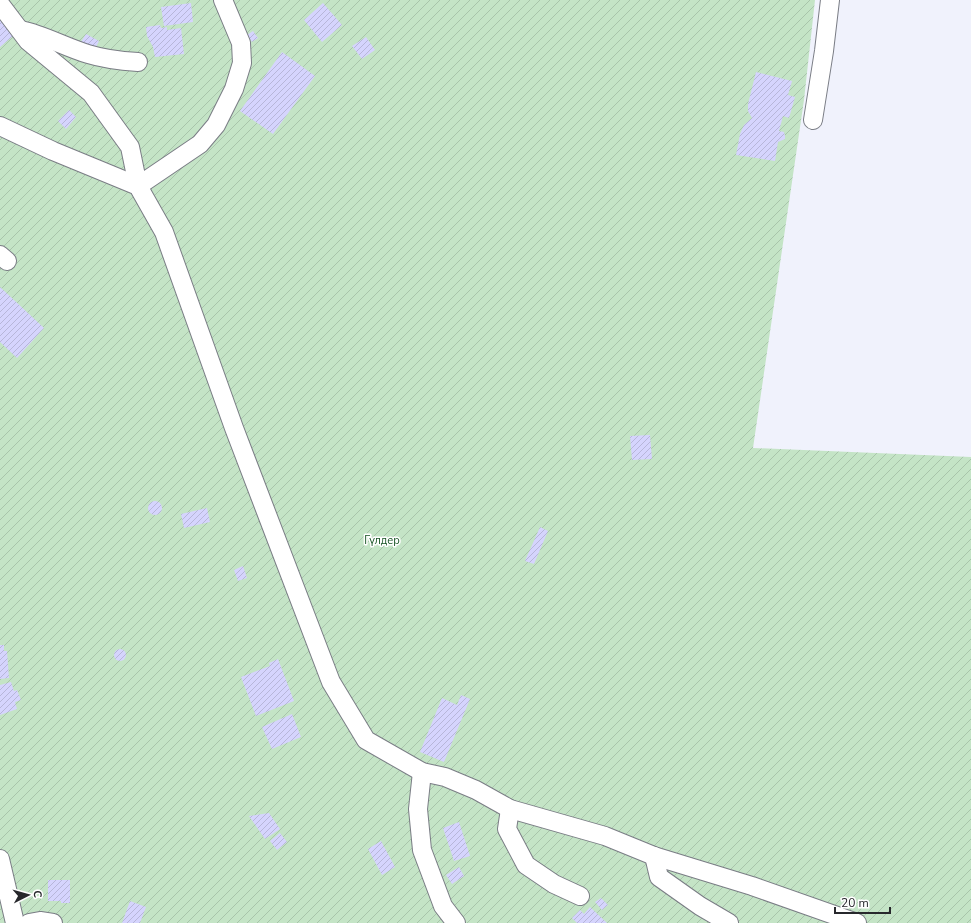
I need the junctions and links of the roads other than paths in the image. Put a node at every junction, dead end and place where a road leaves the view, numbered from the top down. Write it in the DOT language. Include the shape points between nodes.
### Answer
graph roads {
  1 [pos="223,0"];
  2 [pos="830,0"];
  3 [pos="0,4"];
  4 [pos="21,30"];
  5 [pos="138,62"];
  6 [pos="813,120"];
  7 [pos="0,126"];
  8 [pos="138,186"];
  9 [pos="422,772"];
  10 [pos="510,809"];
  11 [pos="654,856"];
  12 [pos="0,859"];
  13 [pos="580,896"];
  14 [pos="15,923"];
  15 [pos="29,923"];
  16 [pos="53,923"];
  17 [pos="456,923"];
  18 [pos="729,923"];
  19 [pos="857,923"];
  1 -- 8 [label="street" via="241,43 242,63 234,89 216,125 200,144"];
  2 -- 6 [label="street"];
  3 -- 4 [label="street"];
  4 -- 5 [label="street" via="88,54"];
  4 -- 8 [label="street" via="28,41 91,93 130,147"];
  7 -- 8 [label="street"];
  8 -- 9 [label="street" via="164,232 234,428 331,682 366,740"];
  9 -- 10 [label="street" via="445,777 476,790"];
  9 -- 17 [label="street" via="418,809 422,850 443,906"];
  10 -- 11 [label="street" via="605,836"];
  10 -- 13 [label="street" via="507,829 526,865 554,884"];
  11 -- 18 [label="street" via="659,877"];
  11 -- 19 [label="street" via="752,886"];
  12 -- 14 [label="street"];
  15 -- 16 [label="street"];
}
